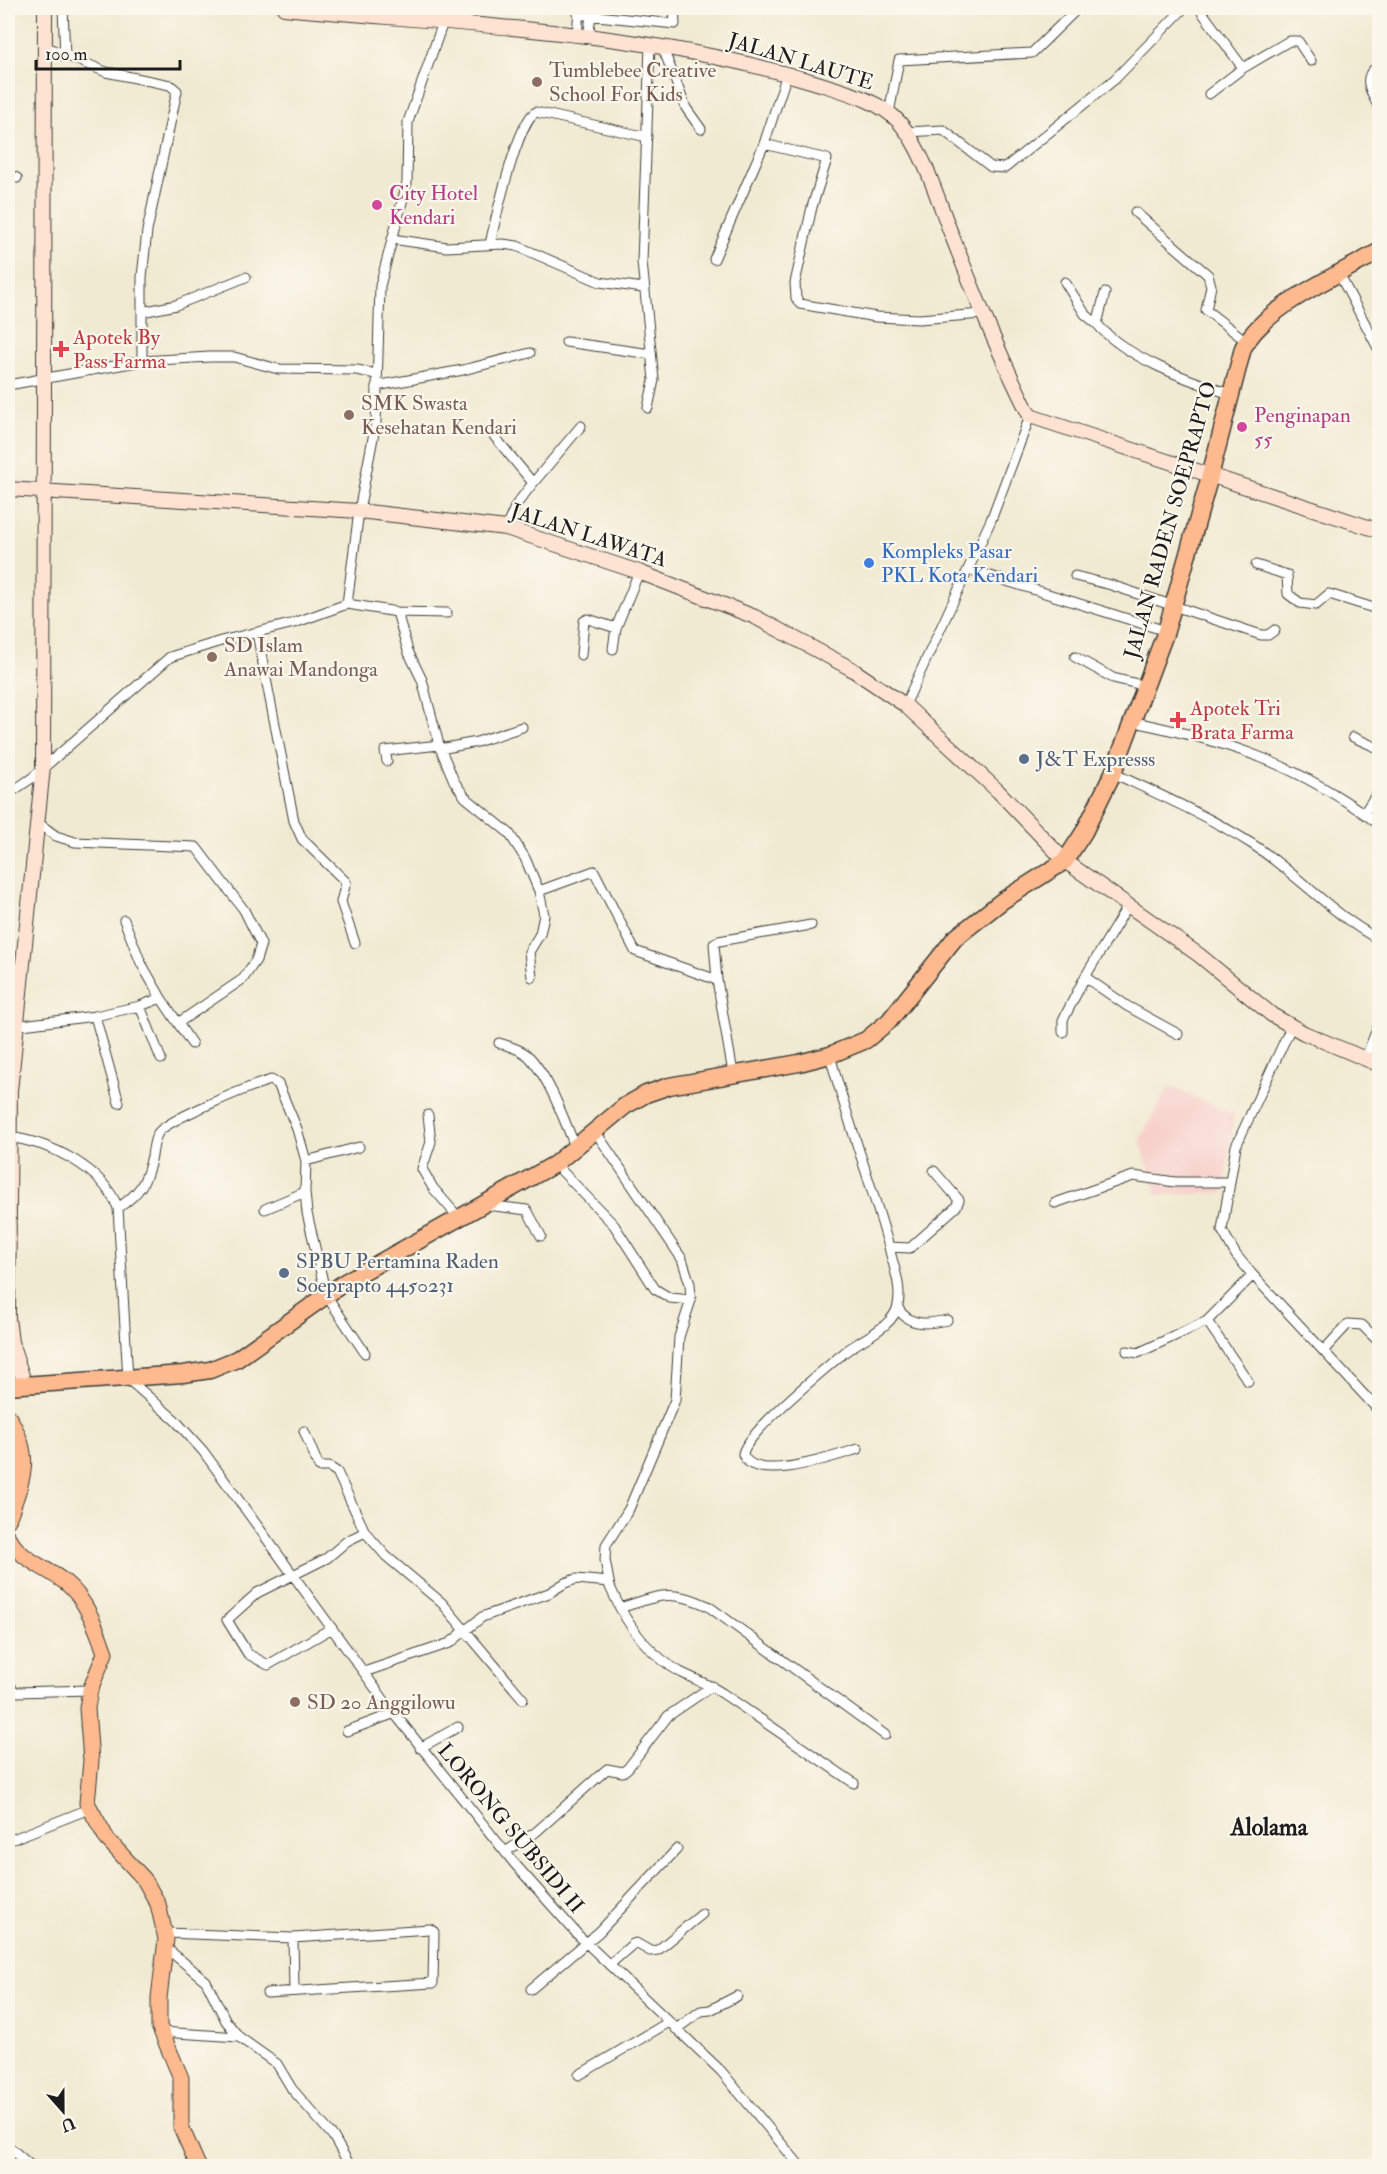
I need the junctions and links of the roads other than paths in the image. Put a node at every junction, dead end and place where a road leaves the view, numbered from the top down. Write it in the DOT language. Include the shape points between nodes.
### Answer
graph roads {
  1 [pos="45,8"];
  2 [pos="63,8"];
  3 [pos="284,8"];
  4 [pos="674,8"];
  5 [pos="1078,8"];
  6 [pos="1184,8"];
  7 [pos="1199,8"];
  8 [pos="579,11"];
  9 [pos="444,12"];
  10 [pos="591,15"];
  11 [pos="583,37"];
  12 [pos="44,46"];
  13 [pos="656,46"];
  14 [pos="65,57"];
  15 [pos="1311,61"];
  16 [pos="1380,65"];
  17 [pos="1243,68"];
  18 [pos="787,74"];
  19 [pos="1209,94"];
  20 [pos="1380,110"];
  21 [pos="890,113"];
  22 [pos="701,129"];
  23 [pos="907,132"];
  24 [pos="647,137"];
  25 [pos="764,144"];
  26 [pos="8,174"];
  27 [pos="17,178"];
  28 [pos="1135,212"];
  29 [pos="392,238"];
  30 [pos="490,244"];
  31 [pos="1380,251"];
  32 [pos="714,259"];
  33 [pos="1339,274"];
  34 [pos="246,277"];
  35 [pos="1065,282"];
  36 [pos="644,288"];
  37 [pos="1105,294"];
  38 [pos="142,312"];
  39 [pos="982,314"];
  40 [pos="1097,324"];
  41 [pos="1246,341"];
  42 [pos="566,342"];
  43 [pos="1380,352"];
  44 [pos="530,353"];
  45 [pos="651,354"];
  46 [pos="142,362"];
  47 [pos="376,374"];
  48 [pos="42,381"];
  49 [pos="8,385"];
  50 [pos="376,386"];
  51 [pos="1230,394"];
  52 [pos="648,408"];
  53 [pos="1030,416"];
  54 [pos="581,426"];
  55 [pos="494,436"];
  56 [pos="1210,476"];
  57 [pos="533,483"];
  58 [pos="8,489"];
  59 [pos="45,490"];
  60 [pos="359,510"];
  61 [pos="506,528"];
  62 [pos="1380,531"];
  63 [pos="1257,565"];
  64 [pos="968,569"];
  65 [pos="639,572"];
  66 [pos="1075,576"];
  67 [pos="347,604"];
  68 [pos="1174,605"];
  69 [pos="1380,610"];
  70 [pos="397,612"];
  71 [pos="447,614"];
  72 [pos="616,628"];
  73 [pos="1275,630"];
  74 [pos="1166,631"];
  75 [pos="257,633"];
  76 [pos="614,649"];
  77 [pos="580,656"];
  78 [pos="1075,657"];
  79 [pos="1146,686"];
  80 [pos="905,705"];
  81 [pos="1134,722"];
  82 [pos="522,727"];
  83 [pos="1353,737"];
  84 [pos="439,747"];
  85 [pos="1380,749"];
  86 [pos="387,761"];
  87 [pos="43,767"];
  88 [pos="1113,773"];
  89 [pos="1380,789"];
  90 [pos="8,794"];
  91 [pos="1364,813"];
  92 [pos="38,822"];
  93 [pos="1380,825"];
  94 [pos="1065,861"];
  95 [pos="538,891"];
  96 [pos="1127,907"];
  97 [pos="124,920"];
  98 [pos="811,925"];
  99 [pos="1380,940"];
  100 [pos="355,943"];
  101 [pos="532,977"];
  102 [pos="1085,977"];
  103 [pos="717,980"];
  104 [pos="161,998"];
  105 [pos="140,1006"];
  106 [pos="95,1016"];
  107 [pos="1380,1022"];
  108 [pos="178,1023"];
  109 [pos="14,1026"];
  110 [pos="1291,1027"];
  111 [pos="1063,1032"];
  112 [pos="1178,1034"];
  113 [pos="499,1043"];
  114 [pos="192,1044"];
  115 [pos="830,1055"];
  116 [pos="161,1059"];
  117 [pos="1365,1059"];
  118 [pos="1380,1065"];
  119 [pos="733,1073"];
  120 [pos="118,1102"];
  121 [pos="428,1115"];
  122 [pos="8,1124"];
  123 [pos="595,1131"];
  124 [pos="8,1137"];
  125 [pos="575,1146"];
  126 [pos="359,1147"];
  127 [pos="306,1161"];
  128 [pos="555,1164"];
  129 [pos="934,1171"];
  130 [pos="1230,1182"];
  131 [pos="304,1192"];
  132 [pos="1055,1203"];
  133 [pos="483,1205"];
  134 [pos="118,1208"];
  135 [pos="265,1209"];
  136 [pos="459,1218"];
  137 [pos="541,1236"];
  138 [pos="889,1247"];
  139 [pos="1253,1275"];
  140 [pos="326,1295"];
  141 [pos="691,1300"];
  142 [pos="898,1308"];
  143 [pos="947,1320"];
  144 [pos="1207,1321"];
  145 [pos="1380,1343"];
  146 [pos="1324,1350"];
  147 [pos="1127,1351"];
  148 [pos="365,1353"];
  149 [pos="128,1379"];
  150 [pos="1248,1381"];
  151 [pos="25,1385"];
  152 [pos="8,1386"];
  153 [pos="1380,1412"];
  154 [pos="8,1416"];
  155 [pos="304,1431"];
  156 [pos="858,1449"];
  157 [pos="25,1456"];
  158 [pos="8,1459"];
  159 [pos="8,1520"];
  160 [pos="365,1532"];
  161 [pos="8,1538"];
  162 [pos="292,1573"];
  163 [pos="609,1582"];
  164 [pos="620,1608"];
  165 [pos="332,1628"];
  166 [pos="465,1631"];
  167 [pos="364,1672"];
  168 [pos="8,1680"];
  169 [pos="712,1686"];
  170 [pos="90,1690"];
  171 [pos="523,1699"];
  172 [pos="394,1713"];
  173 [pos="458,1727"];
  174 [pos="347,1731"];
  175 [pos="885,1736"];
  176 [pos="420,1748"];
  177 [pos="854,1783"];
  178 [pos="89,1809"];
  179 [pos="8,1841"];
  180 [pos="677,1849"];
  181 [pos="505,1852"];
  182 [pos="702,1914"];
  183 [pos="293,1938"];
  184 [pos="166,1940"];
  185 [pos="586,1942"];
  186 [pos="610,1964"];
  187 [pos="294,1989"];
  188 [pos="531,1989"];
  189 [pos="267,1993"];
  190 [pos="736,1996"];
  191 [pos="673,2025"];
  192 [pos="160,2032"];
  193 [pos="238,2037"];
  194 [pos="579,2075"];
  195 [pos="8,2146"];
  196 [pos="31,2166"];
  197 [pos="198,2166"];
  198 [pos="350,2166"];
  199 [pos="800,2166"];
  1 -- 12 [label="street"];
  2 -- 14 [label="street"];
  3 -- 9 [label="street, JALAN LAUTE"];
  4 -- 10 [label="street" via="675,24"];
  5 -- 21 [label="street" via="1032,53 898,60"];
  6 -- 23 [label="street" via="1114,79 1005,168 991,167 943,130"];
  7 -- 17 [label="street"];
  8 -- 10 [label="street"];
  8 -- 11 [label="street"];
  9 -- 11 [label="street, JALAN LAUTE"];
  9 -- 29 [label="street" via="408,122 407,183"];
  10 -- 11 [label="street"];
  11 -- 13 [label="street, JALAN LAUTE"];
  12 -- 14 [label="street"];
  12 -- 48 [label="street"];
  13 -- 18 [label="street, JALAN LAUTE" via="699,52"];
  13 -- 22 [label="street" via="686,108"];
  13 -- 24 [label="street"];
  14 -- 38 [label="street" via="123,77 170,85 177,91 147,231"];
  15 -- 17 [label="street" via="1294,40"];
  16 -- 20 [label="street" via="1367,80"];
  17 -- 19 [label="street"];
  18 -- 21 [label="street, JALAN LAUTE" via="863,99"];
  18 -- 25 [label="street"];
  21 -- 23 [label="street, JALAN LAUTE"];
  23 -- 39 [label="street, JALAN LAUTE"];
  24 -- 30 [label="street" via="536,112 530,115 520,134"];
  24 -- 36 [label="street"];
  25 -- 32 [label="street"];
  25 -- 39 [label="street" via="827,159 795,283 800,304 908,319"];
  26 -- 27 [label="street"];
  28 -- 41 [label="street" via="1208,275 1211,286 1206,310"];
  29 -- 30 [label="street" via="447,247"];
  29 -- 47 [label="street" via="380,286"];
  30 -- 36 [label="street" via="517,246 600,282"];
  31 -- 33 [label="highway, JALAN RADEN SOEPRAPTO"];
  33 -- 41 [label="highway, JALAN RADEN SOEPRAPTO" via="1279,309"];
  33 -- 43 [label="street"];
  34 -- 38 [label="street" via="176,305"];
  35 -- 40 [label="street" via="1085,314"];
  36 -- 45 [label="street"];
  37 -- 40 [label="street"];
  38 -- 46 [label="street"];
  39 -- 53 [label="street, JALAN LAUTE"];
  40 -- 51 [label="street" via="1130,350 1181,376"];
  41 -- 51 [label="highway, JALAN RADEN SOEPRAPTO"];
  42 -- 45 [label="street"];
  44 -- 50 [label="street"];
  45 -- 52 [label="street" via="653,389"];
  46 -- 47 [label="street" via="234,357 278,369"];
  46 -- 48 [label="street"];
  47 -- 50 [label="street"];
  48 -- 49 [label="street"];
  48 -- 59 [label="street"];
  50 -- 60 [label="street" via="376,422"];
  51 -- 56 [label="highway, JALAN RADEN SOEPRAPTO"];
  53 -- 56 [label="street"];
  53 -- 64 [label="street"];
  54 -- 57 [label="street"];
  55 -- 57 [label="street"];
  56 -- 62 [label="street"];
  56 -- 68 [label="highway, JALAN RADEN SOEPRAPTO"];
  57 -- 61 [label="street"];
  58 -- 59 [label="street, JALAN LAWATA"];
  59 -- 60 [label="street, JALAN LAWATA"];
  59 -- 87 [label="street"];
  60 -- 61 [label="street, JALAN LAWATA"];
  60 -- 67 [label="street"];
  61 -- 65 [label="street, JALAN LAWATA"];
  63 -- 69 [label="street" via="1287,575 1288,594 1300,603 1316,605 1329,594"];
  64 -- 74 [label="street"];
  64 -- 80 [label="street"];
  65 -- 72 [label="street"];
  65 -- 80 [label="street, JALAN LAWATA" via="755,616 850,668"];
  66 -- 68 [label="street"];
  67 -- 70 [label="street"];
  67 -- 75 [label="street"];
  68 -- 73 [label="street" via="1261,635"];
  68 -- 74 [label="highway, JALAN RADEN SOEPRAPTO"];
  70 -- 71 [label="street"];
  70 -- 84 [label="street" via="408,651 422,680"];
  72 -- 76 [label="street"];
  72 -- 77 [label="street" via="584,621"];
  74 -- 79 [label="highway, JALAN RADEN SOEPRAPTO"];
  75 -- 87 [label="street" via="170,657"];
  75 -- 100 [label="street" via="294,821 302,838 346,882 341,902"];
  78 -- 79 [label="street" via="1113,678"];
  79 -- 81 [label="highway, JALAN RADEN SOEPRAPTO"];
  80 -- 94 [label="street, JALAN LAWATA"];
  81 -- 88 [label="highway, JALAN RADEN SOEPRAPTO"];
  81 -- 91 [label="street" via="1198,735 1291,769"];
  82 -- 84 [label="street" via="477,742"];
  83 -- 85 [label="street"];
  84 -- 86 [label="street" via="385,751"];
  84 -- 95 [label="street" via="460,792 518,845"];
  87 -- 90 [label="street"];
  87 -- 92 [label="street"];
  88 -- 94 [label="highway, JALAN RADEN SOEPRAPTO"];
  88 -- 99 [label="street" via="1253,844 1353,926"];
  89 -- 91 [label="street"];
  91 -- 93 [label="street"];
  92 -- 108 [label="street" via="56,836 75,842 196,847 244,910 261,944 256,960 243,979"];
  92 -- 109 [label="street"];
  94 -- 96 [label="street, JALAN LAWATA"];
  94 -- 115 [label="highway, JALAN RADEN SOEPRAPTO" via="1002,901 954,938 877,1032"];
  95 -- 101 [label="street" via="544,915 540,934 529,952"];
  95 -- 103 [label="street" via="594,871 633,949"];
  96 -- 102 [label="street"];
  96 -- 110 [label="street, JALAN LAWATA" via="1199,955"];
  97 -- 104 [label="street" via="141,963"];
  98 -- 103 [label="street" via="719,941 714,944"];
  102 -- 111 [label="street" via="1063,1020"];
  102 -- 112 [label="street"];
  103 -- 119 [label="street"];
  104 -- 105 [label="street"];
  104 -- 108 [label="street"];
  105 -- 106 [label="street"];
  105 -- 116 [label="street"];
  106 -- 109 [label="street"];
  106 -- 120 [label="street"];
  107 -- 117 [label="street"];
  108 -- 114 [label="street"];
  109 -- 122 [label="street"];
  110 -- 117 [label="street, JALAN LAWATA"];
  110 -- 130 [label="street" via="1243,1127"];
  113 -- 125 [label="street" via="532,1059"];
  115 -- 119 [label="highway, JALAN RADEN SOEPRAPTO"];
  115 -- 138 [label="street"];
  117 -- 118 [label="street, JALAN LAWATA"];
  119 -- 123 [label="highway, JALAN RADEN SOEPRAPTO" via="646,1094"];
  121 -- 136 [label="street" via="431,1142 422,1169"];
  122 -- 124 [label="street"];
  123 -- 125 [label="highway, JALAN RADEN SOEPRAPTO"];
  123 -- 141 [label="street" via="682,1259"];
  124 -- 134 [label="street" via="34,1142 66,1156 104,1185"];
  124 -- 151 [label="street" via="8,1318"];
  125 -- 128 [label="highway, JALAN RADEN SOEPRAPTO"];
  126 -- 127 [label="street"];
  127 -- 131 [label="street"];
  127 -- 134 [label="street" via="278,1084 271,1080 180,1117 165,1127 158,1133 142,1187"];
  128 -- 133 [label="highway, JALAN RADEN SOEPRAPTO"];
  128 -- 141 [label="street" via="614,1225 655,1289 670,1298"];
  129 -- 138 [label="street" via="956,1194 956,1207 910,1248"];
  130 -- 132 [label="street" via="1175,1182 1134,1176"];
  130 -- 139 [label="street" via="1222,1230"];
  131 -- 135 [label="street"];
  131 -- 140 [label="street"];
  133 -- 136 [label="highway, JALAN RADEN SOEPRAPTO"];
  133 -- 137 [label="street" via="527,1210"];
  134 -- 149 [label="street"];
  136 -- 140 [label="highway, JALAN RADEN SOEPRAPTO" via="397,1250"];
  138 -- 142 [label="street" via="898,1284"];
  139 -- 144 [label="street"];
  139 -- 146 [label="street"];
  140 -- 148 [label="street"];
  140 -- 149 [label="highway, JALAN RADEN SOEPRAPTO" via="237,1359 210,1370"];
  141 -- 163 [label="street" via="679,1337 675,1400 629,1509 606,1545"];
  142 -- 143 [label="street" via="913,1322"];
  142 -- 156 [label="street" via="887,1323 846,1351 775,1414 748,1440 743,1454 754,1467 777,1468 820,1461"];
  144 -- 147 [label="street" via="1138,1353"];
  144 -- 150 [label="street"];
  145 -- 146 [label="street" via="1362,1325 1348,1324"];
  146 -- 153 [label="street"];
  149 -- 151 [label="highway, JALAN RADEN SOEPRAPTO"];
  149 -- 162 [label="street, LORONG SUBSIDI II" via="190,1435"];
  151 -- 152 [label="highway, JALAN RADEN SOEPRAPTO"];
  154 -- 157 [label="main road"];
  155 -- 160 [label="street" via="319,1467 337,1472"];
  157 -- 158 [label="street"];
  157 -- 159 [label="main road" via="21,1485"];
  160 -- 162 [label="street" via="319,1562"];
  160 -- 166 [label="street" via="386,1556 442,1603"];
  161 -- 170 [label="main road" via="19,1554 70,1587 86,1609 105,1653"];
  162 -- 165 [label="street, LORONG SUBSIDI II"];
  162 -- 165 [label="street" via="257,1593 227,1620 248,1654 268,1665"];
  163 -- 164 [label="street"];
  163 -- 166 [label="street" via="576,1579 482,1617"];
  164 -- 169 [label="street" via="632,1630 653,1652 680,1672"];
  164 -- 175 [label="street" via="662,1595 692,1599 732,1623"];
  165 -- 167 [label="street, LORONG SUBSIDI II"];
  166 -- 167 [label="street" via="450,1643"];
  166 -- 171 [label="street"];
  167 -- 172 [label="street, LORONG SUBSIDI II"];
  168 -- 170 [label="street" via="16,1692"];
  169 -- 177 [label="street"];
  169 -- 181 [label="street" via="668,1716 628,1768 622,1772 607,1769 536,1832"];
  170 -- 178 [label="main road"];
  172 -- 174 [label="street"];
  172 -- 176 [label="street, LORONG SUBSIDI II"];
  173 -- 176 [label="street"];
  176 -- 181 [label="street, LORONG SUBSIDI II"];
  178 -- 179 [label="street"];
  178 -- 184 [label="main road" via="107,1839 148,1885 158,1904"];
  180 -- 185 [label="street"];
  181 -- 185 [label="street, LORONG SUBSIDI II"];
  182 -- 186 [label="street" via="658,1950 650,1951 636,1943"];
  183 -- 184 [label="street"];
  183 -- 187 [label="street"];
  183 -- 187 [label="street" via="430,1929 434,1937 435,1970 433,1983"];
  184 -- 192 [label="main road" via="159,1998"];
  184 -- 193 [label="street" via="206,1981"];
  185 -- 186 [label="street, LORONG SUBSIDI II"];
  185 -- 188 [label="street"];
  186 -- 191 [label="street, LORONG SUBSIDI II"];
  187 -- 189 [label="street"];
  190 -- 191 [label="street"];
  191 -- 194 [label="street"];
  191 -- 199 [label="street, LORONG SUBSIDI II" via="721,2071"];
  192 -- 193 [label="street"];
  192 -- 197 [label="main road" via="181,2078 181,2127"];
  193 -- 198 [label="street" via="277,2064 292,2089 333,2136"];
  195 -- 196 [label="street"];
}
